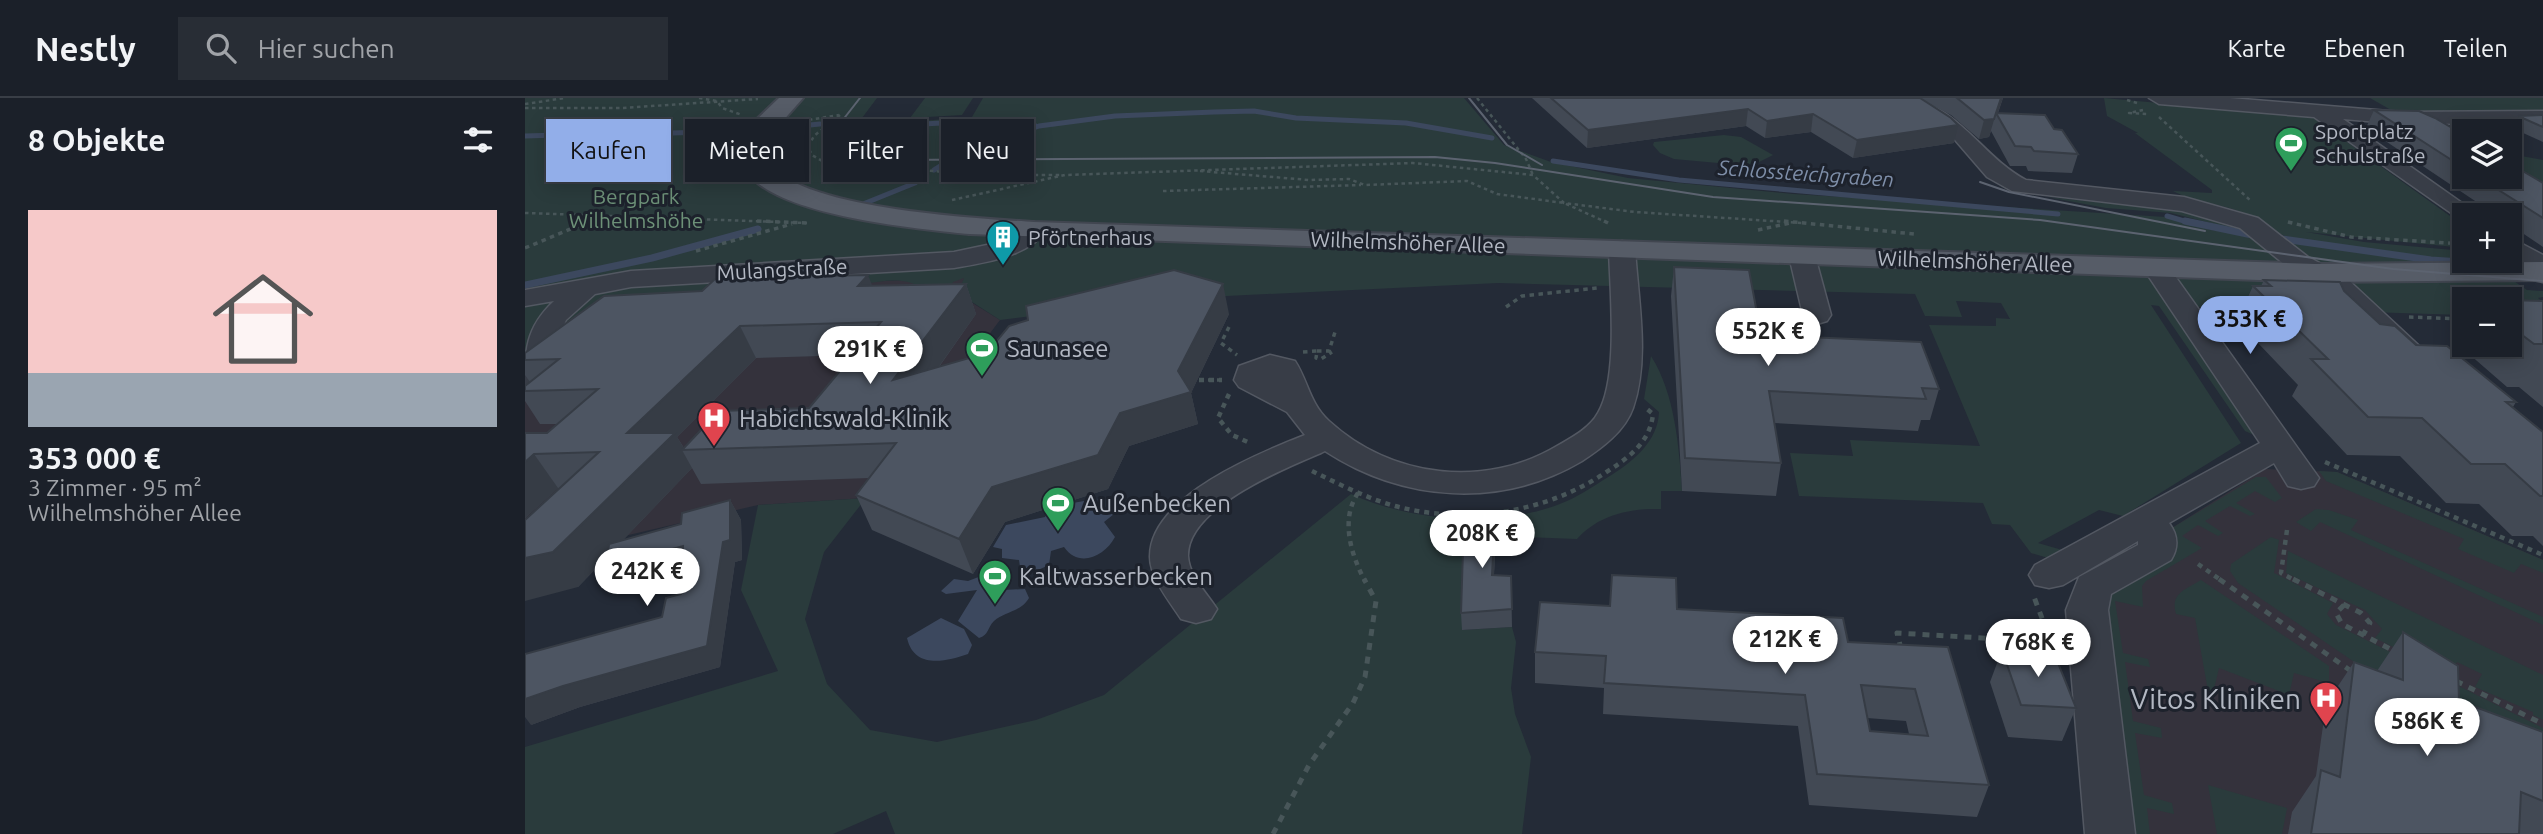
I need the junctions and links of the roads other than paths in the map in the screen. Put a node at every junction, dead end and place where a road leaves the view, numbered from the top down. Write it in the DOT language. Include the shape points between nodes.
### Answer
graph roads {
  1 [pos="1903,98"];
  2 [pos="2152,104"];
  3 [pos="791,111"];
  4 [pos="2321,113"];
  5 [pos="2543,117"];
  6 [pos="2090,176"];
  7 [pos="2105,195"];
  8 [pos="2452,205"];
  9 [pos="1034,230"];
  10 [pos="1622,249"];
  11 [pos="2522,253"];
  12 [pos="1802,256"];
  13 [pos="2156,268"];
  14 [pos="2315,273"];
  15 [pos="2542,276"];
  16 [pos="586,287"];
  17 [pos="525,298"];
  18 [pos="1817,315"];
  19 [pos="2339,318"];
  20 [pos="525,379"];
  21 [pos="1297,405"];
  22 [pos="1327,438"];
  23 [pos="2281,445"];
  24 [pos="2301,478"];
  25 [pos="2142,521"];
  26 [pos="2039,580"];
  27 [pos="1196,609"];
  28 [pos="2110,834"];
  1 -- 7 [label="street" via="1956,129 2005,180 2039,190"];
  2 -- 4 [label="street"];
  3 -- 9 [label="main road, Wilhelmshöher Allee" via="763,127 752,149 753,161 774,181 863,213"];
  4 -- 5 [label="street"];
  4 -- 8 [label="street"];
  6 -- 7 [label="street"];
  7 -- 14 [label="street" via="2184,204 2271,231"];
  9 -- 10 [label="main road, Wilhelmshöher Allee"];
  9 -- 16 [label="street, Mulangstraße" via="1007,247 954,260 701,273"];
  10 -- 12 [label="main road, Wilhelmshöher Allee"];
  10 -- 22 [label="street" via="1624,379 1617,410 1596,436 1563,458 1500,480 1426,481 1342,449"];
  11 -- 15 [label="street" via="2534,261"];
  12 -- 13 [label="main road, Wilhelmshöher Allee"];
  12 -- 18 [label="street"];
  13 -- 14 [label="main road, Wilhelmshöher Allee"];
  13 -- 23 [label="street"];
  14 -- 15 [label="main road, Wilhelmshöher Allee"];
  14 -- 15 [label="main road, Wilhelmshöher Allee" via="2431,271"];
  14 -- 19 [label="street" via="2333,281 2413,354 2374,352"];
  16 -- 17 [label="street, Mulangstraße"];
  16 -- 20 [label="street" via="555,315"];
  21 -- 22 [label="street"];
  22 -- 27 [label="street" via="1280,457 1182,520 1168,558"];
  23 -- 24 [label="street"];
  23 -- 25 [label="street"];
  25 -- 26 [label="street"];
  25 -- 28 [label="street" via="2157,533 2157,551 2093,587 2087,610"];
}
